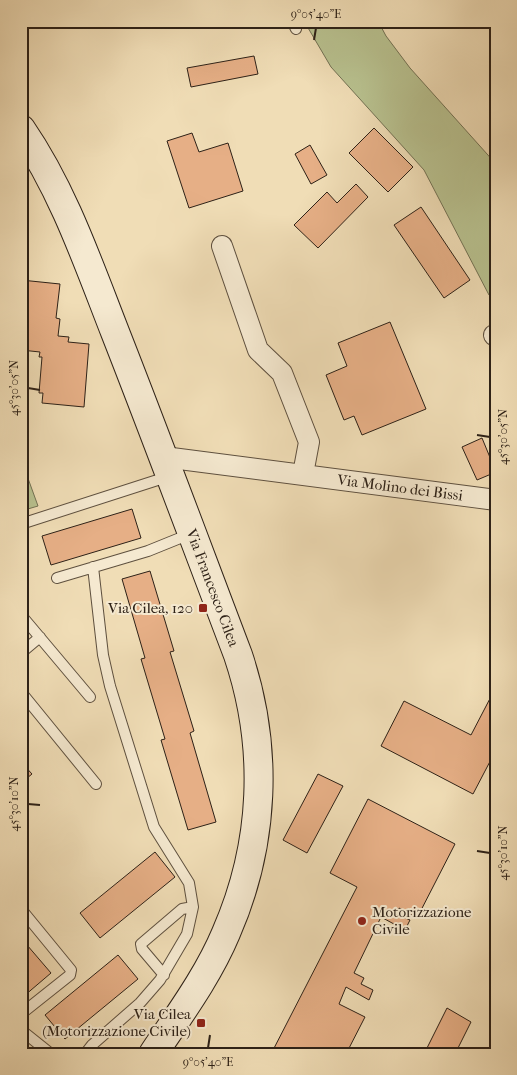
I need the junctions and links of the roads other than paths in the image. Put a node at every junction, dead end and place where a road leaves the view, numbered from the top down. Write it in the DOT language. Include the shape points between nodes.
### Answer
graph roads {
  1 [pos="21,128"];
  2 [pos="222,246"];
  3 [pos="167,467"];
  4 [pos="303,474"];
  5 [pos="496,500"];
  6 [pos="21,524"];
  7 [pos="191,534"];
  8 [pos="93,567"];
  9 [pos="57,578"];
  10 [pos="21,615"];
  11 [pos="40,637"];
  12 [pos="21,653"];
  13 [pos="21,692"];
  14 [pos="90,698"];
  15 [pos="96,784"];
  16 [pos="193,908"];
  17 [pos="21,909"];
  18 [pos="164,975"];
  19 [pos="21,1014"];
  20 [pos="21,1030"];
  21 [pos="50,1054"];
  22 [pos="85,1054"];
  23 [pos="153,1054"];
  1 -- 3 [label="street, Via Francesco Cilea" via="73,226"];
  2 -- 4 [label="street" via="258,350 282,373 309,442"];
  3 -- 4 [label="street, Via Molino dei Bissi"];
  3 -- 6 [label="lane"];
  3 -- 7 [label="street, Via Francesco Cilea"];
  4 -- 5 [label="street, Via Molino dei Bissi"];
  7 -- 8 [label="lane"];
  7 -- 23 [label="street, Via Francesco Cilea" via="247,684 257,741 259,799 250,863 226,935 199,984"];
  8 -- 9 [label="lane"];
  8 -- 16 [label="lane" via="103,655 110,686 154,827 189,883"];
  10 -- 11 [label="lane"];
  11 -- 12 [label="lane"];
  11 -- 14 [label="lane"];
  13 -- 15 [label="lane"];
  16 -- 18 [label="lane" via="187,934"];
  16 -- 18 [label="lane" via="182,909 141,944"];
  17 -- 19 [label="lane" via="71,970 70,975"];
  18 -- 22 [label="lane" via="140,1003"];
  20 -- 21 [label="lane"];
}
